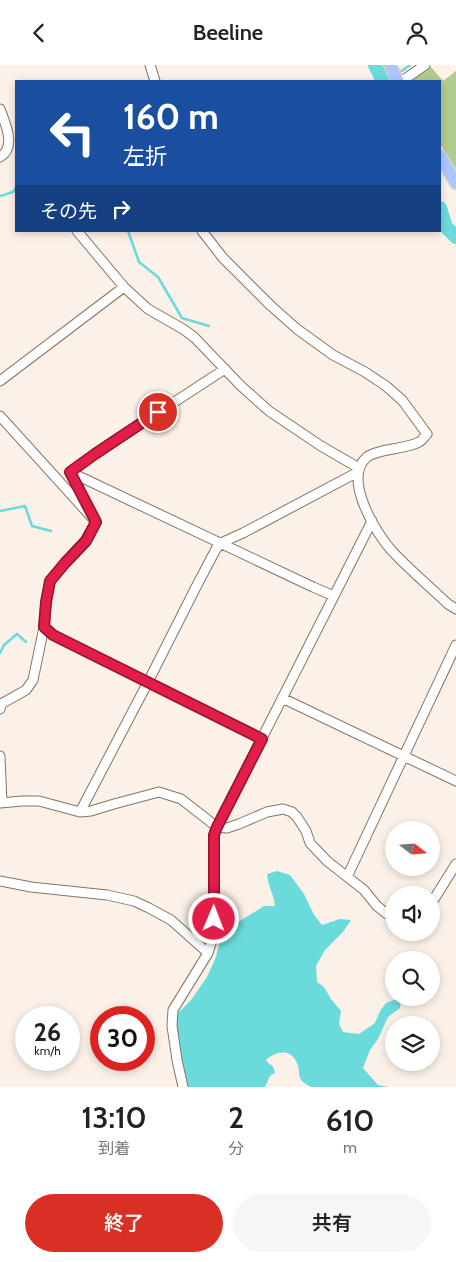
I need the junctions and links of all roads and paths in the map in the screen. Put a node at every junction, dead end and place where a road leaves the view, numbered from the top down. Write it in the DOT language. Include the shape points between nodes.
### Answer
graph roads {
  1 [pos="150,65"];
  2 [pos="425,65"];
  3 [pos="396,75"];
  4 [pos="155,80"];
  5 [pos="0,109"];
  6 [pos="0,157"];
  7 [pos="441,158"];
  8 [pos="456,183"];
  9 [pos="78,232"];
  10 [pos="203,232"];
  11 [pos="124,287"];
  12 [pos="225,369"];
  13 [pos="0,381"];
  14 [pos="0,416"];
  15 [pos="359,470"];
  16 [pos="70,472"];
  17 [pos="372,521"];
  18 [pos="96,522"];
  19 [pos="221,543"];
  20 [pos="334,596"];
  21 [pos="456,609"];
  22 [pos="44,627"];
  23 [pos="456,645"];
  24 [pos="148,682"];
  25 [pos="282,698"];
  26 [pos="0,709"];
  27 [pos="262,739"];
  28 [pos="0,755"];
  29 [pos="403,756"];
  30 [pos="456,781"];
  31 [pos="1,803"];
  32 [pos="80,812"];
  33 [pos="217,827"];
  34 [pos="456,864"];
  35 [pos="347,877"];
  36 [pos="0,881"];
  37 [pos="440,890"];
  38 [pos="385,912"];
  39 [pos="208,953"];
  40 [pos="184,1087"];
  1 -- 4 [label="street"];
  2 -- 3 [label="street"];
  5 -- 6 [label="street" via="9,135 8,147"];
  7 -- 8 [label="main road"];
  9 -- 11 [label="street"];
  10 -- 15 [label="street" via="223,258 297,329 386,386 402,400 426,434 420,442 368,456"];
  11 -- 12 [label="street" via="148,309 194,337"];
  11 -- 13 [label="street"];
  12 -- 15 [label="street" via="269,411"];
  12 -- 16 [label="street"];
  14 -- 18 [label="street"];
  15 -- 17 [label="street" via="358,484"];
  15 -- 19 [label="street"];
  16 -- 18 [label="street"];
  16 -- 19 [label="street"];
  17 -- 20 [label="street"];
  17 -- 21 [label="street" via="392,551"];
  18 -- 22 [label="street" via="86,541 50,581"];
  19 -- 20 [label="street"];
  19 -- 24 [label="street"];
  20 -- 25 [label="street"];
  22 -- 24 [label="street" via="53,635"];
  22 -- 26 [label="street" via="33,680 26,690 1,704"];
  23 -- 29 [label="street"];
  24 -- 27 [label="street"];
  24 -- 32 [label="street"];
  25 -- 27 [label="street"];
  25 -- 29 [label="street"];
  27 -- 33 [label="street"];
  28 -- 31 [label="street"];
  29 -- 30 [label="street"];
  29 -- 35 [label="street"];
  31 -- 32 [label="street" via="39,801"];
  32 -- 33 [label="street" via="159,792 181,799"];
  33 -- 35 [label="street" via="240,824 267,811 283,809 292,812 306,831 310,843"];
  33 -- 39 [label="street" via="214,835 214,934"];
  34 -- 37 [label="street"];
  35 -- 38 [label="street"];
  36 -- 39 [label="street" via="134,901 171,921"];
  39 -- 40 [label="street" via="173,1011 172,1026"];
}
